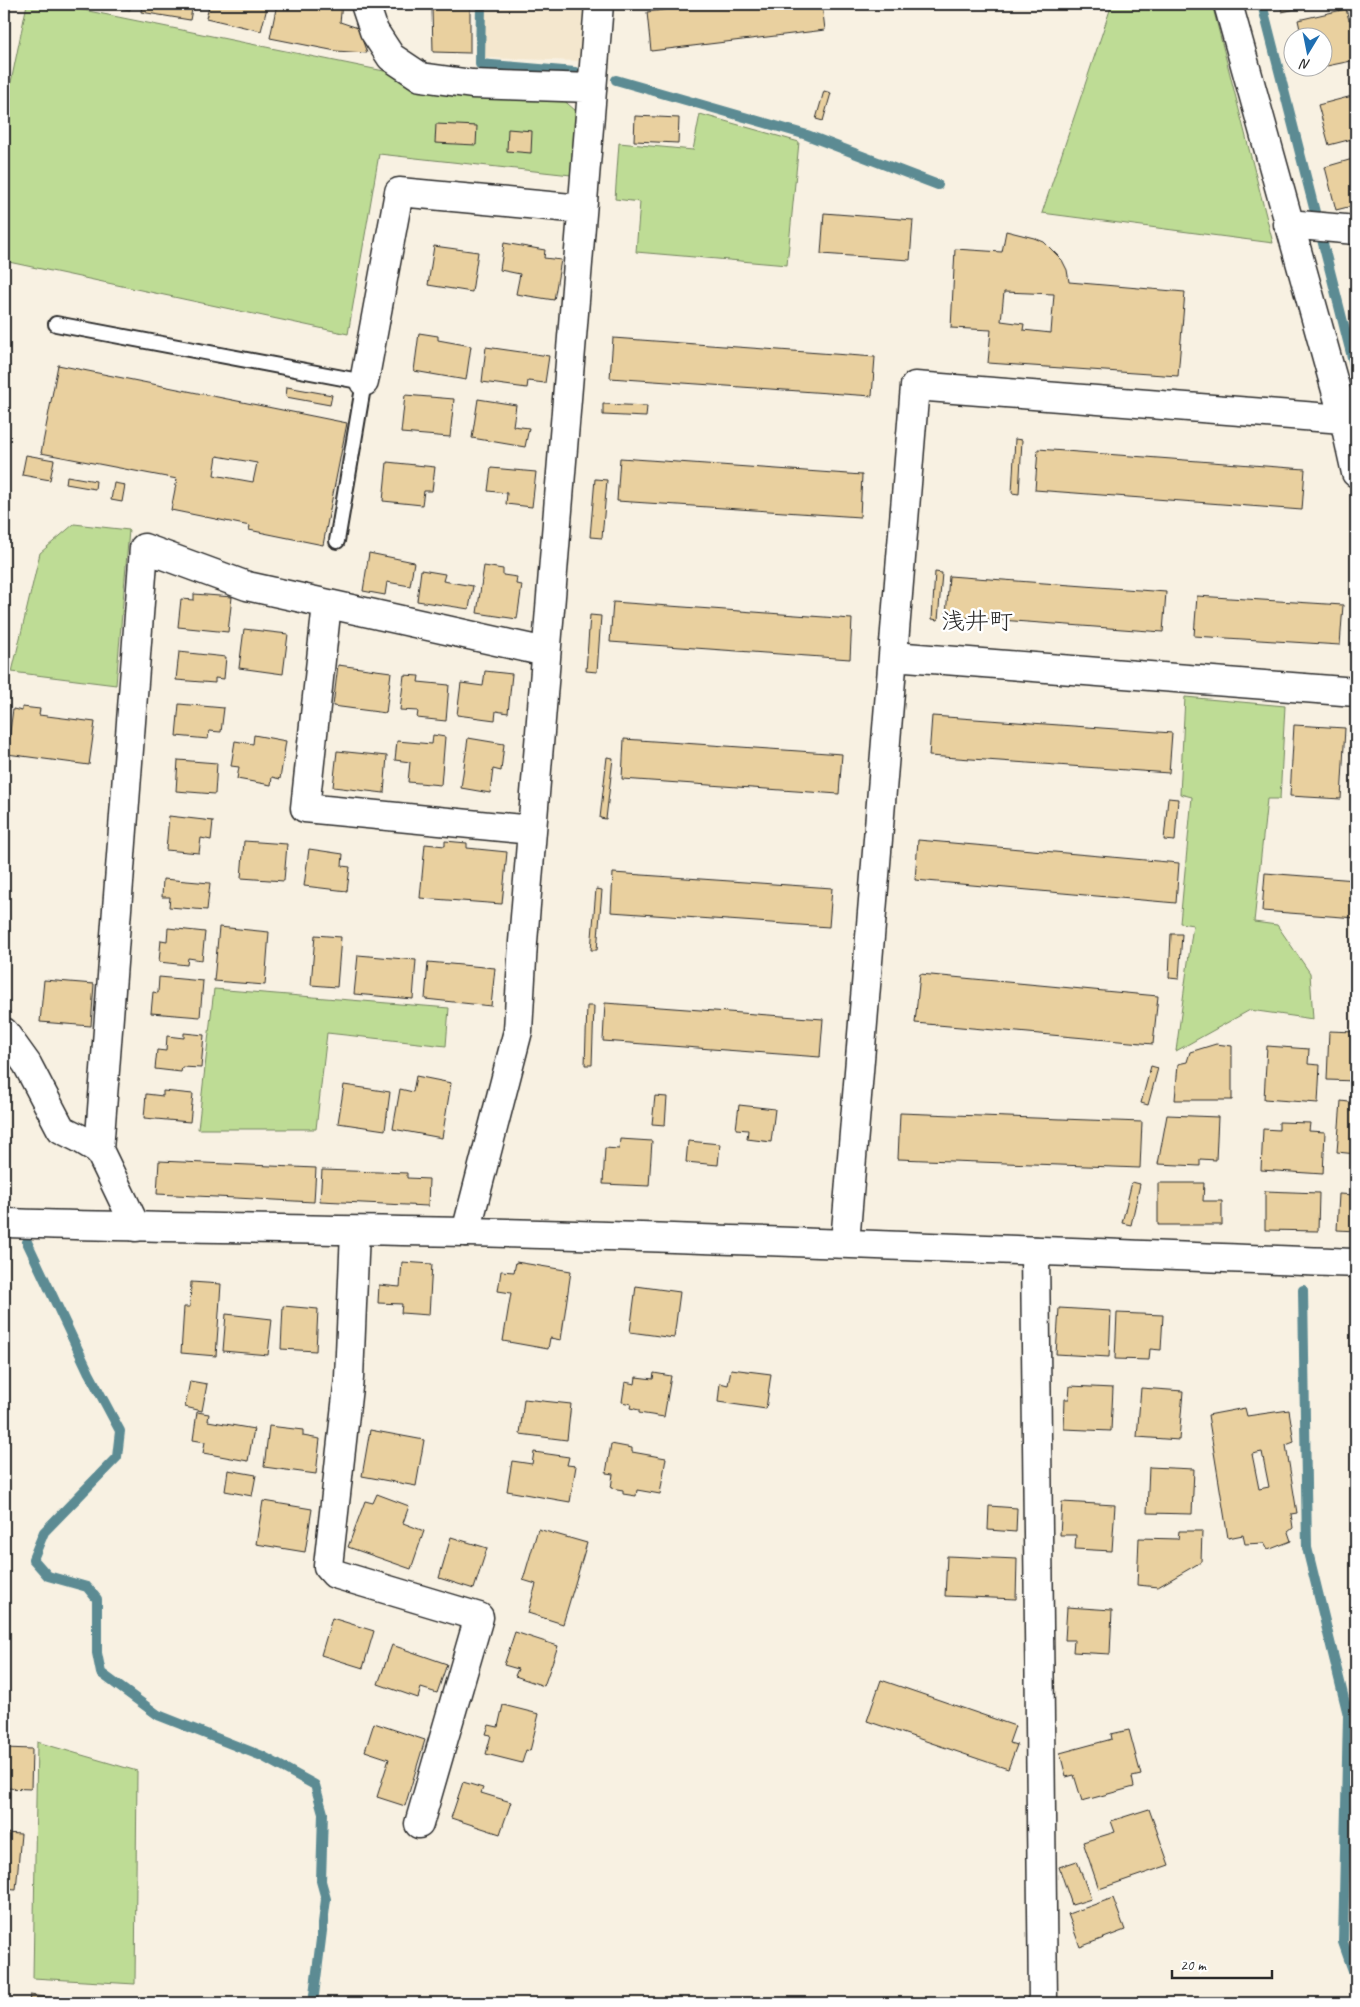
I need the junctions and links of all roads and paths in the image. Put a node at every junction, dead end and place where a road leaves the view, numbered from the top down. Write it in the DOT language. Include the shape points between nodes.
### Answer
graph roads {
  1 [pos="365,4"];
  2 [pos="599,4"];
  3 [pos="1228,4"];
  4 [pos="592,88"];
  5 [pos="582,209"];
  6 [pos="1288,224"];
  7 [pos="1346,229"];
  8 [pos="56,324"];
  9 [pos="364,382"];
  10 [pos="1350,420"];
  11 [pos="1356,473"];
  12 [pos="337,541"];
  13 [pos="327,604"];
  14 [pos="546,652"];
  15 [pos="894,656"];
  16 [pos="1356,692"];
  17 [pos="532,830"];
  18 [pos="4,1032"];
  19 [pos="99,1150"];
  20 [pos="4,1222"];
  21 [pos="136,1227"];
  22 [pos="355,1230"];
  23 [pos="466,1232"];
  24 [pos="845,1243"];
  25 [pos="1035,1251"];
  26 [pos="1356,1263"];
  27 [pos="419,1824"];
  28 [pos="1043,2003"];
  1 -- 4 [label="street" via="374,32 391,58 421,77 472,84"];
  2 -- 4 [label="street"];
  3 -- 6 [label="street"];
  4 -- 5 [label="street"];
  5 -- 9 [label="street" via="400,192"];
  5 -- 14 [label="street"];
  6 -- 7 [label="street"];
  6 -- 10 [label="street"];
  8 -- 9 [label="lane"];
  9 -- 12 [label="lane"];
  10 -- 11 [label="street"];
  10 -- 15 [label="street" via="915,386"];
  13 -- 14 [label="street"];
  13 -- 17 [label="street" via="305,808"];
  13 -- 19 [label="street" via="247,586 144,548"];
  14 -- 17 [label="street"];
  15 -- 16 [label="street"];
  15 -- 24 [label="street"];
  17 -- 23 [label="street" via="518,1032"];
  18 -- 19 [label="street" via="27,1064 61,1129"];
  19 -- 21 [label="street"];
  20 -- 21 [label="street"];
  21 -- 22 [label="street"];
  22 -- 23 [label="street"];
  22 -- 27 [label="street" via="349,1378 328,1566 334,1574 479,1617"];
  23 -- 24 [label="street"];
  24 -- 25 [label="street"];
  25 -- 26 [label="street"];
  25 -- 28 [label="street"];
}
